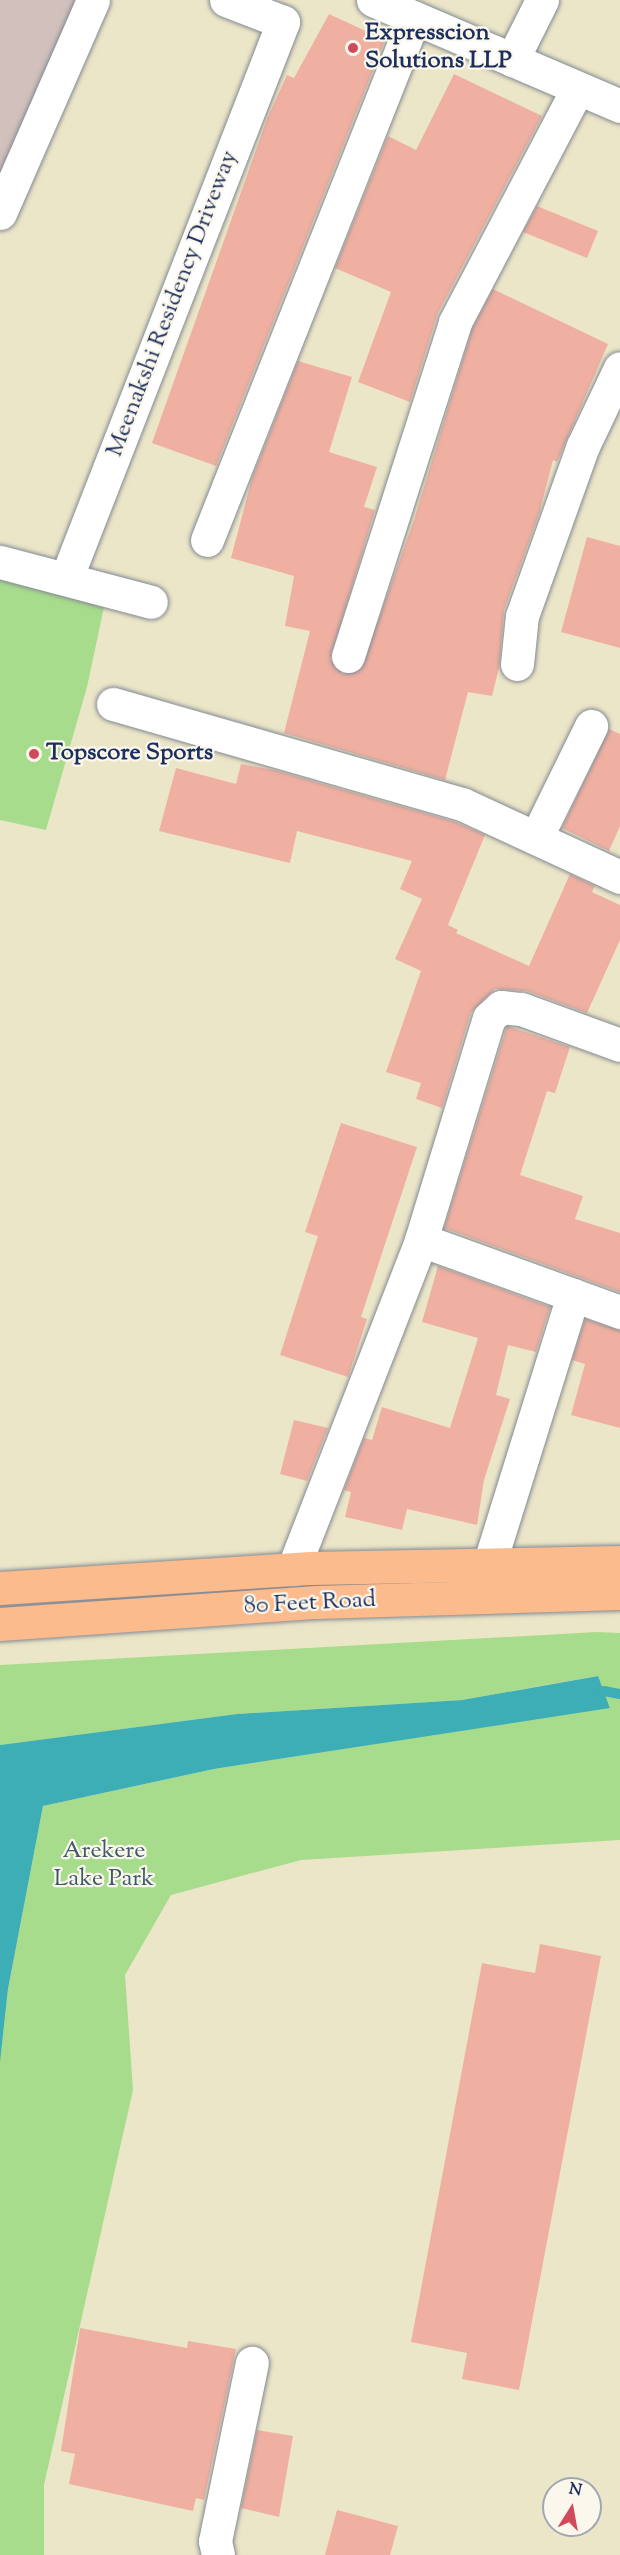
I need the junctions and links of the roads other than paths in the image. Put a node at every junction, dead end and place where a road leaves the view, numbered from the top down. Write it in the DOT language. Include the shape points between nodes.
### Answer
graph roads {
  1 [pos="93,0"];
  2 [pos="226,0"];
  3 [pos="373,0"];
  4 [pos="542,0"];
  5 [pos="414,18"];
  6 [pos="512,60"];
  7 [pos="578,88"];
  8 [pos="620,106"];
  9 [pos="0,213"];
  10 [pos="620,368"];
  11 [pos="207,540"];
  12 [pos="0,562"];
  13 [pos="66,579"];
  14 [pos="151,602"];
  15 [pos="348,656"];
  16 [pos="517,664"];
  17 [pos="113,704"];
  18 [pos="591,726"];
  19 [pos="536,838"];
  20 [pos="620,877"];
  21 [pos="616,1034"];
  22 [pos="421,1240"];
  23 [pos="573,1295"];
  24 [pos="620,1312"];
  25 [pos="620,1562"];
  26 [pos="293,1569"];
  27 [pos="487,1580"];
  28 [pos="0,1588"];
  29 [pos="620,1593"];
  30 [pos="0,1624"];
  31 [pos="252,2363"];
  32 [pos="218,2555"];
  1 -- 9 [label="street"];
  2 -- 13 [label="street, Meenakshi Residency Driveway" via="283,22"];
  3 -- 5 [label="street"];
  4 -- 6 [label="street"];
  5 -- 6 [label="street"];
  5 -- 11 [label="street"];
  6 -- 7 [label="street"];
  7 -- 8 [label="street"];
  7 -- 15 [label="street" via="455,322"];
  10 -- 16 [label="street" via="584,446 522,616"];
  12 -- 13 [label="street"];
  13 -- 14 [label="street"];
  17 -- 19 [label="street" via="462,804"];
  18 -- 19 [label="street"];
  19 -- 20 [label="street"];
  21 -- 22 [label="street" via="521,1009 501,1007 489,1018"];
  22 -- 23 [label="street"];
  22 -- 26 [label="street"];
  23 -- 24 [label="street"];
  23 -- 27 [label="street"];
  25 -- 27 [label="main road, 80 Feet Road"];
  26 -- 27 [label="main road, 80 Feet Road"];
  26 -- 28 [label="main road, 80 Feet Road"];
  27 -- 29 [label="main road, 80 Feet Road"];
  27 -- 30 [label="main road, 80 Feet Road" via="316,1602"];
  31 -- 32 [label="street" via="215,2541"];
}
